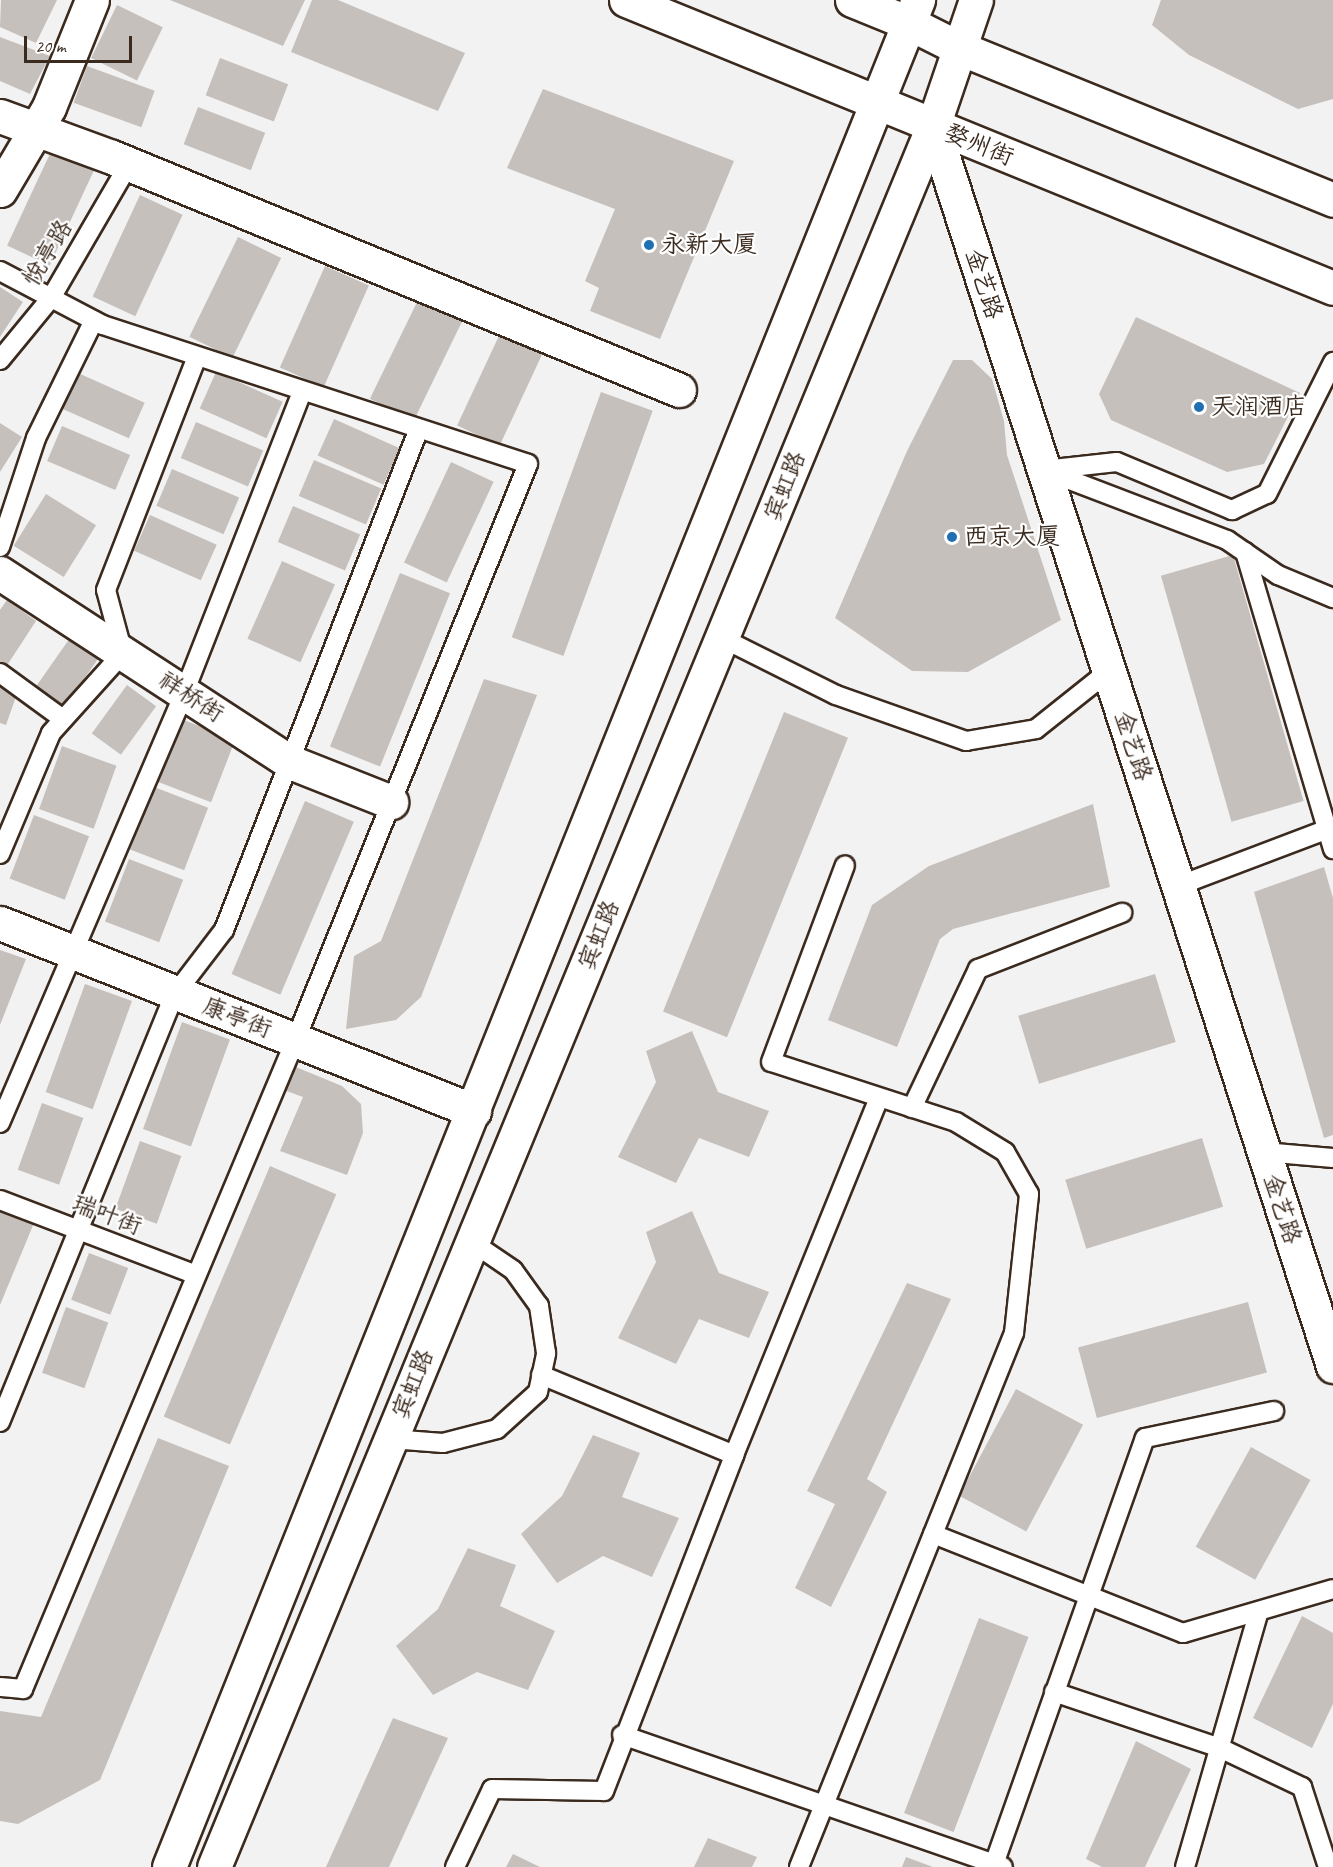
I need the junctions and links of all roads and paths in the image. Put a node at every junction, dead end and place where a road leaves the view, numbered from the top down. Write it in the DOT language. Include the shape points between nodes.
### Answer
graph roads {
  1 [pos="92,0"];
  2 [pos="626,0"];
  3 [pos="852,0"];
  4 [pos="976,0"];
  5 [pos="914,11"];
  6 [pos="957,47"];
  7 [pos="880,101"];
  8 [pos="0,117"];
  9 [pos="933,126"];
  10 [pos="36,129"];
  11 [pos="129,165"];
  12 [pos="0,190"];
  13 [pos="1333,200"];
  14 [pos="0,271"];
  15 [pos="1333,288"];
  16 [pos="51,298"];
  17 [pos="94,320"];
  18 [pos="197,357"];
  19 [pos="0,360"];
  20 [pos="1333,362"];
  21 [pos="679,390"];
  22 [pos="302,392"];
  23 [pos="418,430"];
  24 [pos="1044,470"];
  25 [pos="0,547"];
  26 [pos="1245,552"];
  27 [pos="0,573"];
  28 [pos="1333,598"];
  29 [pos="722,638"];
  30 [pos="123,653"];
  31 [pos="1109,671"];
  32 [pos="0,673"];
  33 [pos="184,693"];
  34 [pos="63,719"];
  35 [pos="290,762"];
  36 [pos="391,802"];
  37 [pos="1328,829"];
  38 [pos="1333,849"];
  39 [pos="0,854"];
  40 [pos="845,865"];
  41 [pos="1178,886"];
  42 [pos="1122,913"];
  43 [pos="0,923"];
  44 [pos="70,952"];
  45 [pos="175,994"];
  46 [pos="295,1041"];
  47 [pos="879,1098"];
  48 [pos="912,1108"];
  49 [pos="474,1111"];
  50 [pos="0,1123"];
  51 [pos="1264,1152"];
  52 [pos="1333,1158"];
  53 [pos="0,1200"];
  54 [pos="78,1230"];
  55 [pos="472,1242"];
  56 [pos="196,1275"];
  57 [pos="1333,1366"];
  58 [pos="541,1375"];
  59 [pos="1274,1411"];
  60 [pos="0,1422"];
  61 [pos="391,1439"];
  62 [pos="734,1455"];
  63 [pos="933,1534"];
  64 [pos="1333,1589"];
  65 [pos="1089,1596"];
  66 [pos="1259,1611"];
  67 [pos="0,1687"];
  68 [pos="1054,1692"];
  69 [pos="622,1735"];
  70 [pos="1220,1748"];
  71 [pos="823,1807"];
  72 [pos="997,1866"];
  73 [pos="170,1867"];
  74 [pos="214,1867"];
  75 [pos="455,1867"];
  76 [pos="800,1867"];
  77 [pos="1185,1867"];
  78 [pos="1328,1867"];
  1 -- 10 [label="main road" via="49,107"];
  2 -- 7 [label="main road, 婺州街"];
  3 -- 5 [label="main road"];
  4 -- 6 [label="main road, 宾虹路"];
  5 -- 6 [label="main road"];
  5 -- 7 [label="main road, 宾虹路"];
  6 -- 9 [label="main road, 宾虹路"];
  6 -- 13 [label="main road"];
  7 -- 9 [label="main road, 婺州街"];
  7 -- 49 [label="main road, 宾虹路"];
  8 -- 10 [label="main road"];
  9 -- 15 [label="main road, 婺州街"];
  9 -- 24 [label="main road, 金艺路"];
  9 -- 29 [label="main road, 宾虹路"];
  10 -- 11 [label="main road"];
  10 -- 12 [label="main road"];
  11 -- 16 [label="lane, 悦亭路"];
  11 -- 21 [label="main road"];
  14 -- 16 [label="lane"];
  16 -- 17 [label="lane"];
  16 -- 19 [label="lane, 悦亭路"];
  17 -- 18 [label="lane"];
  17 -- 25 [label="lane" via="36,438"];
  18 -- 22 [label="lane"];
  18 -- 30 [label="lane" via="106,590"];
  20 -- 24 [label="lane" via="1267,494 1232,510 1117,462"];
  22 -- 23 [label="lane"];
  22 -- 33 [label="lane"];
  23 -- 35 [label="lane"];
  23 -- 36 [label="lane" via="528,464"];
  24 -- 26 [label="lane" via="1227,540"];
  24 -- 31 [label="main road, 金艺路"];
  26 -- 28 [label="lane" via="1278,575"];
  26 -- 37 [label="lane"];
  27 -- 30 [label="main road, 祥桥街"];
  29 -- 31 [label="lane" via="836,695 966,741 1036,729"];
  29 -- 55 [label="main road, 宾虹路"];
  30 -- 33 [label="main road, 祥桥街"];
  30 -- 34 [label="lane"];
  31 -- 41 [label="main road, 金艺路"];
  32 -- 34 [label="lane"];
  33 -- 35 [label="main road, 祥桥街"];
  33 -- 44 [label="lane"];
  34 -- 39 [label="lane" via="51,733"];
  35 -- 36 [label="main road, 祥桥街"];
  35 -- 45 [label="lane" via="224,930"];
  36 -- 46 [label="lane"];
  37 -- 38 [label="lane"];
  37 -- 41 [label="lane"];
  40 -- 47 [label="lane" via="771,1062"];
  41 -- 51 [label="main road, 金艺路"];
  42 -- 48 [label="lane" via="978,969"];
  43 -- 44 [label="main road, 康亭街"];
  44 -- 45 [label="main road, 康亭街"];
  44 -- 50 [label="lane"];
  45 -- 46 [label="main road, 康亭街"];
  45 -- 54 [label="lane"];
  46 -- 49 [label="main road, 康亭街"];
  46 -- 56 [label="lane"];
  47 -- 48 [label="lane"];
  47 -- 62 [label="lane"];
  48 -- 63 [label="lane" via="956,1122 1005,1152 1029,1194 1014,1333"];
  49 -- 73 [label="main road, 宾虹路"];
  51 -- 52 [label="lane"];
  51 -- 57 [label="main road, 金艺路"];
  53 -- 54 [label="lane, 瑞叶街"];
  54 -- 56 [label="lane, 瑞叶街"];
  54 -- 60 [label="lane"];
  55 -- 58 [label="lane" via="513,1270 539,1306 546,1353"];
  55 -- 61 [label="main road, 宾虹路"];
  56 -- 67 [label="lane" via="23,1689"];
  58 -- 61 [label="lane" via="538,1392 497,1429 443,1443"];
  58 -- 62 [label="lane"];
  59 -- 65 [label="lane" via="1145,1438"];
  61 -- 74 [label="main road, 宾虹路"];
  62 -- 69 [label="lane"];
  63 -- 65 [label="lane"];
  63 -- 71 [label="lane"];
  64 -- 66 [label="lane"];
  65 -- 66 [label="lane" via="1183,1633"];
  65 -- 68 [label="lane"];
  66 -- 70 [label="lane"];
  68 -- 70 [label="lane"];
  68 -- 72 [label="lane"];
  69 -- 71 [label="lane"];
  69 -- 75 [label="lane" via="604,1791 492,1788"];
  70 -- 77 [label="lane"];
  70 -- 78 [label="lane" via="1302,1787"];
  71 -- 72 [label="lane"];
  71 -- 76 [label="lane"];
}
